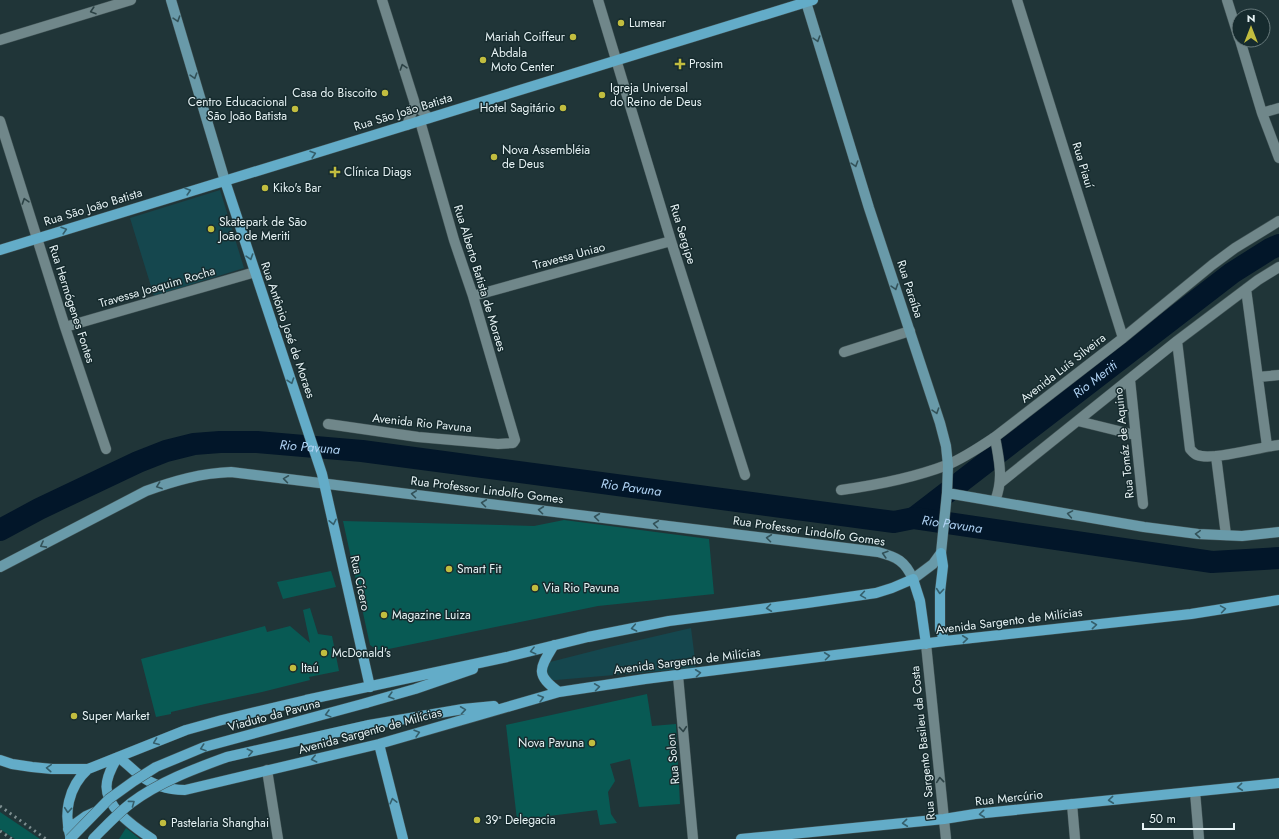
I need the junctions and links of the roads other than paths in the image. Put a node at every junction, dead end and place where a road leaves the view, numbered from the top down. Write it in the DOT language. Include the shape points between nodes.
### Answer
graph roads {
  1 [pos="131,0"];
  2 [pos="171,0"];
  3 [pos="382,0"];
  4 [pos="598,0"];
  5 [pos="1017,0"];
  6 [pos="1227,0"];
  7 [pos="808,1"];
  8 [pos="1231,13"];
  9 [pos="0,40"];
  10 [pos="1242,48"];
  11 [pos="617,60"];
  12 [pos="415,104"];
  13 [pos="1279,108"];
  14 [pos="1262,113"];
  15 [pos="425,119"];
  16 [pos="0,121"];
  17 [pos="407,125"];
  18 [pos="1279,158"];
  19 [pos="225,180"];
  20 [pos="1279,221"];
  21 [pos="37,238"];
  22 [pos="671,241"];
  23 [pos="0,250"];
  24 [pos="1279,267"];
  25 [pos="255,272"];
  26 [pos="1246,289"];
  27 [pos="473,296"];
  28 [pos="65,327"];
  29 [pos="910,331"];
  30 [pos="1124,338"];
  31 [pos="1178,341"];
  32 [pos="844,352"];
  33 [pos="1279,375"];
  34 [pos="1258,377"];
  35 [pos="1130,380"];
  36 [pos="1078,421"];
  37 [pos="328,424"];
  38 [pos="1135,435"];
  39 [pos="996,440"];
  40 [pos="514,443"];
  41 [pos="1279,445"];
  42 [pos="1267,446"];
  43 [pos="106,449"];
  44 [pos="1216,456"];
  45 [pos="948,465"];
  46 [pos="745,475"];
  47 [pos="1000,483"];
  48 [pos="325,484"];
  49 [pos="841,490"];
  50 [pos="950,496"];
  51 [pos="995,501"];
  52 [pos="1143,504"];
  53 [pos="1279,532"];
  54 [pos="1226,535"];
  55 [pos="941,553"];
  56 [pos="0,567"];
  57 [pos="913,579"];
  58 [pos="1279,600"];
  59 [pos="945,641"];
  60 [pos="926,644"];
  61 [pos="554,646"];
  62 [pos="507,657"];
  63 [pos="678,676"];
  64 [pos="370,687"];
  65 [pos="559,692"];
  66 [pos="523,703"];
  67 [pos="379,744"];
  68 [pos="117,758"];
  69 [pos="0,760"];
  70 [pos="88,769"];
  71 [pos="268,770"];
  72 [pos="1279,783"];
  73 [pos="1195,792"];
  74 [pos="1072,804"];
  75 [pos="113,807"];
  76 [pos="944,819"];
  77 [pos="70,836"];
  78 [pos="93,839"];
  79 [pos="152,839"];
  80 [pos="278,839"];
  81 [pos="403,839"];
  82 [pos="693,839"];
  83 [pos="741,839"];
  84 [pos="946,839"];
  85 [pos="1075,839"];
  86 [pos="1199,839"];
  1 -- 9 [label="street, one-way"];
  2 -- 19 [label="street, Rua Antônio José de Moraes, one-way"];
  12 -- 3 [label="street, one-way"];
  4 -- 11 [label="street, Rua Sergipe"];
  5 -- 30 [label="street, Rua Piauí"];
  6 -- 8 [label="street"];
  7 -- 11 [label="main road, Rua São João Batista"];
  7 -- 29 [label="street, Rua Paraíba, one-way" via="869,208"];
  10 -- 14 [label="street"];
  11 -- 15 [label="main road, Rua São João Batista"];
  11 -- 22 [label="street, Rua Sergipe"];
  12 -- 15 [label="street"];
  12 -- 17 [label="street"];
  13 -- 14 [label="street"];
  14 -- 18 [label="street"];
  15 -- 17 [label="main road, Rua São João Batista"];
  15 -- 27 [label="street, Rua Alberto Batista de Moraes" via="454,240"];
  21 -- 16 [label="street, Rua Hermógenes Fontes, one-way"];
  19 -- 17 [label="main road, Rua São João Batista, one-way"];
  21 -- 19 [label="main road, Rua São João Batista, one-way"];
  19 -- 25 [label="main road, Rua Antônio José de Moraes, one-way"];
  20 -- 30 [label="street, Avenida Luís Silveira" via="1212,265"];
  21 -- 23 [label="main road, Rua São João Batista"];
  21 -- 28 [label="street, Rua Hermógenes Fontes"];
  22 -- 27 [label="street, Travessa Uniao"];
  22 -- 46 [label="street, Rua Sergipe"];
  24 -- 26 [label="street"];
  25 -- 28 [label="street, Travessa Joaquim Rocha"];
  25 -- 48 [label="main road, Rua Antônio José de Moraes, one-way"];
  26 -- 31 [label="street"];
  26 -- 34 [label="street"];
  27 -- 40 [label="street, Rua Alberto Batista de Moraes" via="515,436"];
  28 -- 43 [label="street, Rua Hermógenes Fontes"];
  29 -- 32 [label="street"];
  29 -- 45 [label="street, Rua Paraíba, one-way" via="940,423"];
  30 -- 39 [label="street, Avenida Luís Silveira"];
  31 -- 35 [label="street"];
  31 -- 44 [label="street" via="1190,449 1198,455"];
  33 -- 34 [label="street"];
  34 -- 42 [label="street"];
  35 -- 36 [label="street"];
  35 -- 38 [label="street, Rua Tomáz de Aquino"];
  36 -- 38 [label="street"];
  36 -- 47 [label="street"];
  37 -- 40 [label="street, Avenida Rio Pavuna" via="418,437"];
  38 -- 52 [label="street, Rua Tomáz de Aquino"];
  39 -- 45 [label="street, Avenida Luís Silveira"];
  39 -- 47 [label="street" via="1001,472"];
  41 -- 42 [label="street"];
  42 -- 44 [label="street"];
  44 -- 54 [label="street"];
  45 -- 49 [label="street, Avenida Luís Silveira" via="884,484"];
  45 -- 50 [label="street, Rua Paraíba"];
  47 -- 51 [label="street"];
  48 -- 56 [label="street, Rua Professor Lindolfo Gomes, one-way" via="231,472 213,472 182,479 131,498"];
  57 -- 48 [label="street, Rua Professor Lindolfo Gomes, one-way" via="900,560 878,552"];
  48 -- 64 [label="main road, Rua Cícero, one-way"];
  50 -- 51 [label="street"];
  50 -- 55 [label="street, Rua Paraíba"];
  54 -- 51 [label="street, one-way" via="1144,527"];
  53 -- 54 [label="street"];
  55 -- 57 [label="street" via="933,564"];
  55 -- 59 [label="main road, one-way" via="943,566 940,625"];
  57 -- 60 [label="main road, Rua Professor Lindolfo Gomes" via="920,601"];
  57 -- 61 [label="main road, one-way" via="876,593 669,621"];
  59 -- 58 [label="main road, Avenida Sargento de Milícias, one-way" via="1191,614"];
  59 -- 60 [label="main road, Avenida Sargento de Milícias"];
  63 -- 60 [label="main road, Avenida Sargento de Milícias, one-way"];
  76 -- 60 [label="street, Rua Sargento Basileu da Costa, one-way"];
  61 -- 62 [label="main road, one-way"];
  61 -- 65 [label="main road" via="543,662 541,672 548,683"];
  62 -- 64 [label="main road"];
  62 -- 77 [label="main road, Viaduto da Pavuna, one-way, bridge" via="366,703 204,747 156,767 134,781 109,799"];
  65 -- 63 [label="main road, Avenida Sargento de Milícias, one-way"];
  63 -- 82 [label="street, Rua Solon, one-way"];
  64 -- 68 [label="main road, one-way" via="186,730"];
  66 -- 65 [label="main road, Avenida Sargento de Milícias, one-way"];
  67 -- 66 [label="main road, Avenida Sargento de Milícias, one-way"];
  78 -- 66 [label="main road, one-way, bridge" via="117,815 144,794 170,780 227,757 369,725 463,709"];
  67 -- 71 [label="main road, Avenida Sargento de Milícias, one-way"];
  81 -- 67 [label="main road, one-way"];
  68 -- 70 [label="main road"];
  68 -- 71 [label="main road, Avenida Sargento de Milícias" via="149,781 165,788 179,790"];
  68 -- 75 [label="main road" via="109,774 106,788"];
  70 -- 69 [label="main road, one-way" via="32,767"];
  70 -- 77 [label="main road, one-way" via="76,782 70,798"];
  71 -- 80 [label="street"];
  72 -- 73 [label="main road, Rua Mercúrio, one-way"];
  73 -- 74 [label="main road, Rua Mercúrio, one-way"];
  73 -- 86 [label="street"];
  74 -- 76 [label="main road, Rua Mercúrio, one-way"];
  74 -- 85 [label="street"];
  75 -- 77 [label="main road" via="92,813"];
  75 -- 79 [label="main road" via="131,825"];
  76 -- 83 [label="main road, Rua Mercúrio, one-way"];
  76 -- 84 [label="street, Rua Sargento Basileu da Costa"];
}
